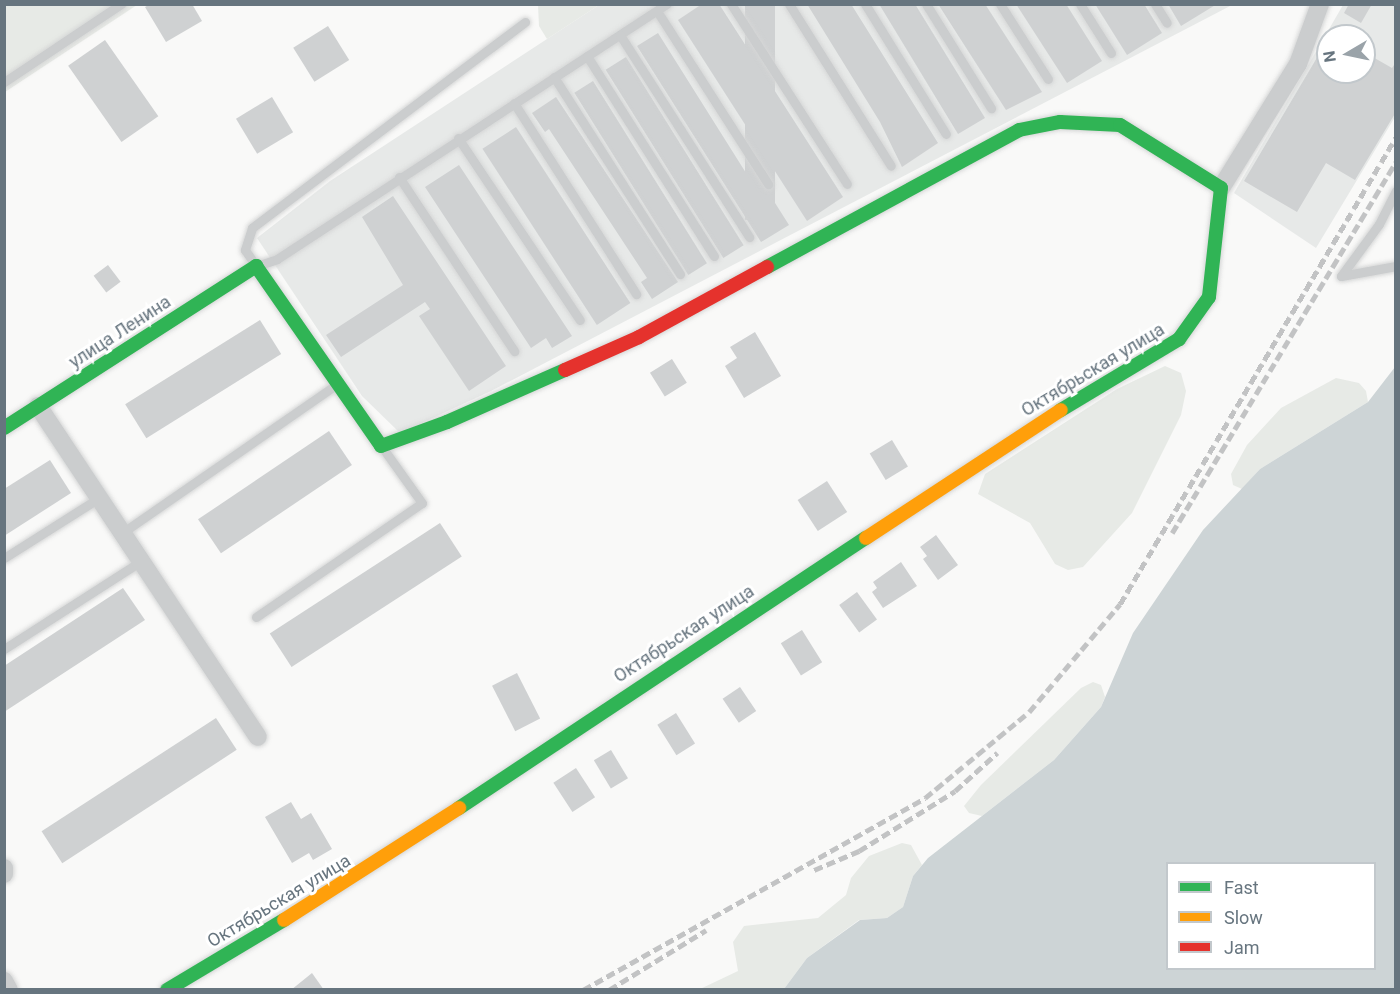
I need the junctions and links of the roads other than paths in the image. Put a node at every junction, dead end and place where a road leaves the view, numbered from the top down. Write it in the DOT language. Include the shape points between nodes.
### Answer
graph roads {
  1 [pos="121,4"];
  2 [pos="666,4"];
  3 [pos="732,4"];
  4 [pos="789,4"];
  5 [pos="865,4"];
  6 [pos="926,4"];
  7 [pos="1000,4"];
  8 [pos="1080,4"];
  9 [pos="1155,4"];
  10 [pos="1320,4"];
  11 [pos="657,11"];
  12 [pos="525,22"];
  13 [pos="1167,23"];
  14 [pos="620,34"];
  15 [pos="1111,53"];
  16 [pos="587,56"];
  17 [pos="554,77"];
  18 [pos="1048,79"];
  19 [pos="4,82"];
  20 [pos="514,103"];
  21 [pos="991,108"];
  22 [pos="946,134"];
  23 [pos="458,138"];
  24 [pos="891,166"];
  25 [pos="399,177"];
  26 [pos="768,184"];
  27 [pos="847,184"];
  28 [pos="1221,188"];
  29 [pos="1395,191"];
  30 [pos="749,237"];
  31 [pos="714,256"];
  32 [pos="255,266"];
  33 [pos="1395,266"];
  34 [pos="680,274"];
  35 [pos="636,294"];
  36 [pos="580,320"];
  37 [pos="514,351"];
  38 [pos="336,385"];
  39 [pos="38,406"];
  40 [pos="4,428"];
  41 [pos="381,446"];
  42 [pos="99,498"];
  43 [pos="122,532"];
  44 [pos="4,558"];
  45 [pos="141,561"];
  46 [pos="256,617"];
  47 [pos="4,649"];
  48 [pos="258,737"];
  49 [pos="4,868"];
  50 [pos="4,874"];
  51 [pos="4,981"];
  52 [pos="9,990"];
  53 [pos="167,990"];
  1 -- 19 [label="lane"];
  2 -- 11 [label="lane"];
  3 -- 27 [label="lane"];
  4 -- 24 [label="lane"];
  5 -- 22 [label="lane"];
  6 -- 21 [label="lane"];
  7 -- 18 [label="lane"];
  8 -- 15 [label="lane"];
  9 -- 13 [label="lane"];
  10 -- 28 [label="street" via="1298,64"];
  11 -- 14 [label="lane"];
  11 -- 26 [label="lane"];
  12 -- 32 [label="lane" via="252,228 245,250"];
  14 -- 16 [label="lane"];
  14 -- 30 [label="lane"];
  16 -- 17 [label="lane"];
  16 -- 31 [label="lane"];
  17 -- 20 [label="lane"];
  17 -- 34 [label="lane"];
  20 -- 23 [label="lane"];
  20 -- 35 [label="lane"];
  23 -- 25 [label="lane"];
  23 -- 36 [label="lane"];
  25 -- 32 [label="lane" via="277,259"];
  25 -- 37 [label="lane"];
  28 -- 41 [label="street" via="1120,125 1060,122 1019,130 639,337 447,422"];
  28 -- 53 [label="street, Октябрьская улица" via="1209,297 1179,339 1035,425 351,880"];
  29 -- 33 [label="lane" via="1380,224 1341,276"];
  32 -- 38 [label="street"];
  32 -- 39 [label="street, улица Ленина"];
  38 -- 41 [label="street"];
  38 -- 43 [label="lane"];
  39 -- 40 [label="street, улица Ленина"];
  39 -- 42 [label="street"];
  41 -- 46 [label="lane" via="422,502"];
  42 -- 43 [label="street"];
  42 -- 44 [label="lane"];
  43 -- 45 [label="street"];
  45 -- 47 [label="lane"];
  45 -- 48 [label="street"];
  49 -- 50 [label="street"];
  51 -- 52 [label="street"];
}
